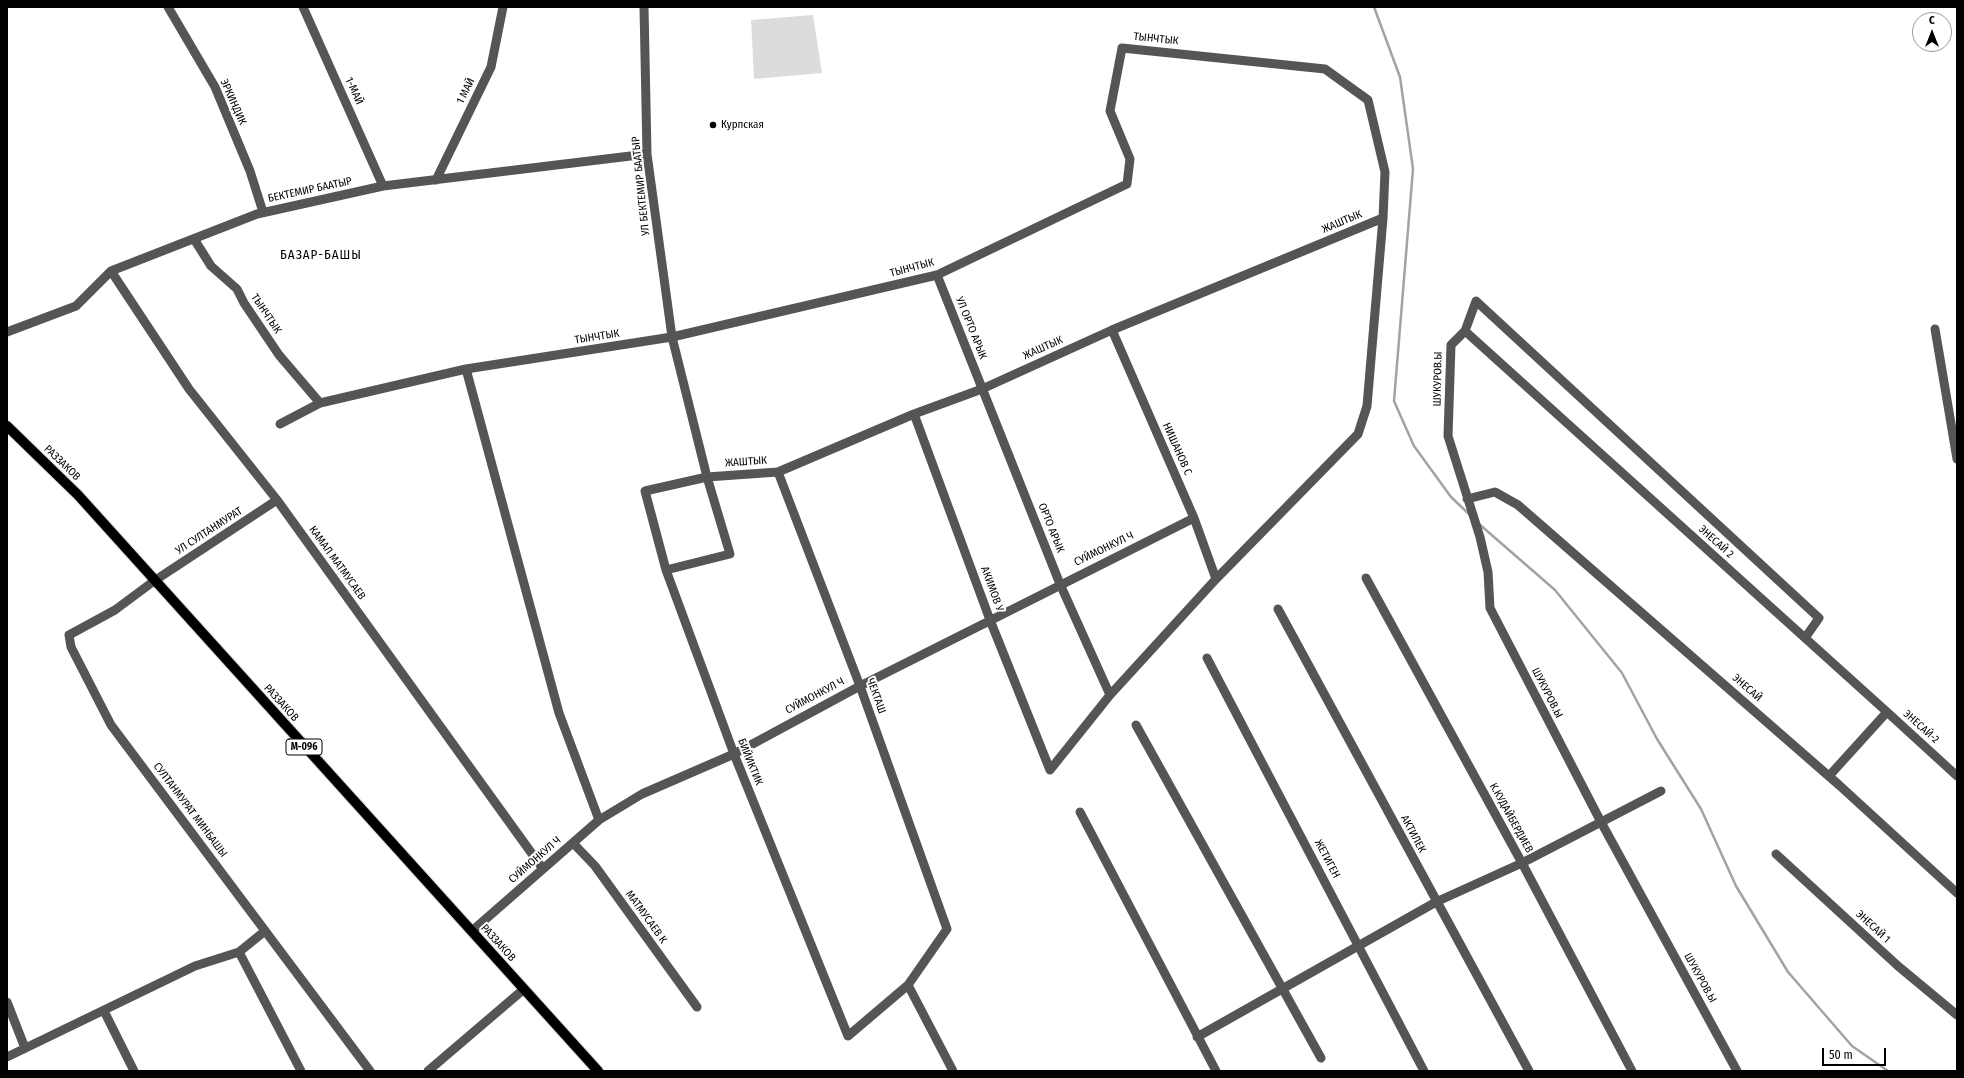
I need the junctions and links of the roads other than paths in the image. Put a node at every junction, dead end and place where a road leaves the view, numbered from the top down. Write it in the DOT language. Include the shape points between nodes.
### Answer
graph roads {
  1 [pos="168,7"];
  2 [pos="303,7"];
  3 [pos="504,7"];
  4 [pos="644,7"];
  5 [pos="647,154"];
  6 [pos="436,180"];
  7 [pos="384,186"];
  8 [pos="263,212"];
  9 [pos="1383,218"];
  10 [pos="194,239"];
  11 [pos="111,271"];
  12 [pos="937,275"];
  13 [pos="1936,329"];
  14 [pos="1112,330"];
  15 [pos="7,332"];
  16 [pos="1465,332"];
  17 [pos="672,337"];
  18 [pos="466,369"];
  19 [pos="982,389"];
  20 [pos="320,402"];
  21 [pos="914,414"];
  22 [pos="280,424"];
  23 [pos="7,426"];
  24 [pos="1957,458"];
  25 [pos="778,472"];
  26 [pos="707,477"];
  27 [pos="645,491"];
  28 [pos="1467,499"];
  29 [pos="277,500"];
  30 [pos="1194,518"];
  31 [pos="666,570"];
  32 [pos="1366,578"];
  33 [pos="1216,579"];
  34 [pos="154,581"];
  35 [pos="1060,584"];
  36 [pos="1278,608"];
  37 [pos="990,620"];
  38 [pos="1805,638"];
  39 [pos="1207,658"];
  40 [pos="860,686"];
  41 [pos="1110,695"];
  42 [pos="1887,712"];
  43 [pos="1136,725"];
  44 [pos="734,754"];
  45 [pos="1829,776"];
  46 [pos="1957,776"];
  47 [pos="1661,791"];
  48 [pos="1080,812"];
  49 [pos="599,820"];
  50 [pos="1601,822"];
  51 [pos="573,843"];
  52 [pos="1776,854"];
  53 [pos="1522,863"];
  54 [pos="543,869"];
  55 [pos="1957,893"];
  56 [pos="1436,902"];
  57 [pos="265,931"];
  58 [pos="472,931"];
  59 [pos="1359,945"];
  60 [pos="239,952"];
  61 [pos="908,986"];
  62 [pos="1282,988"];
  63 [pos="524,989"];
  64 [pos="7,1002"];
  65 [pos="697,1007"];
  66 [pos="104,1011"];
  67 [pos="1957,1015"];
  68 [pos="1198,1037"];
  69 [pos="25,1048"];
  70 [pos="7,1057"];
  71 [pos="1321,1058"];
  72 [pos="134,1071"];
  73 [pos="301,1071"];
  74 [pos="370,1071"];
  75 [pos="428,1071"];
  76 [pos="598,1071"];
  77 [pos="953,1071"];
  78 [pos="1216,1071"];
  79 [pos="1424,1071"];
  80 [pos="1529,1071"];
  81 [pos="1632,1071"];
  82 [pos="1737,1071"];
  1 -- 8 [label="street, ЭРКИНДИК" via="215,87 250,171"];
  2 -- 7 [label="street, 1-МАЙ"];
  3 -- 6 [label="street, 1 МАЙ" via="491,67"];
  4 -- 5 [label="street, УЛ БЕКТЕМИР БААТЫР"];
  5 -- 6 [label="street, БЕКТЕМИР БААТЫР"];
  5 -- 17 [label="street, УЛ БЕКТЕМИР БААТЫР"];
  6 -- 7 [label="street, БЕКТЕМИР БААТЫР"];
  7 -- 8 [label="street, БЕКТЕМИР БААТЫР"];
  8 -- 10 [label="street, БЕКТЕМИР БААТЫР"];
  9 -- 12 [label="street, ТЫНЧТЫК" via="1385,172 1368,100 1325,69 1122,48 1110,112 1130,159 1127,184"];
  9 -- 14 [label="street, ЖАШТЫК"];
  9 -- 33 [label="street" via="1368,406 1358,434"];
  10 -- 11 [label="street, БЕКТЕМИР БААТЫР"];
  10 -- 20 [label="street, ТЫНЧТЫК" via="211,266 237,289 244,304 279,355"];
  11 -- 15 [label="street, БЕКТЕМИР БААТЫР" via="76,306"];
  11 -- 29 [label="street, КАМАЛ МАТМУСАЕВ" via="189,388"];
  12 -- 17 [label="street, ТЫНЧТЫК"];
  12 -- 19 [label="street, УЛ ОРТО АРЫК"];
  13 -- 24 [label="street"];
  14 -- 19 [label="street, ЖАШТЫК"];
  14 -- 30 [label="street, НИШАНОВ С"];
  16 -- 28 [label="street, ШУКУРОВ.Ы" via="1450,346 1448,436"];
  16 -- 38 [label="street, ЭНЕСАЙ 2"];
  16 -- 38 [label="street, ШУКУРОВ.Ы" via="1476,301 1819,618"];
  17 -- 18 [label="street, ТЫНЧТЫК"];
  17 -- 26 [label="street, УЛ БЕКТЕМИР БААТЫР"];
  18 -- 20 [label="street, ТЫНЧТЫК"];
  18 -- 49 [label="street" via="559,713"];
  19 -- 21 [label="street, ЖАШТЫК"];
  19 -- 35 [label="street, ОРТО АРЫК"];
  20 -- 22 [label="street, ТЫНЧТЫК"];
  21 -- 25 [label="street, ЖАШТЫК"];
  21 -- 37 [label="street, АКИМОВ У"];
  23 -- 34 [label="main road, РАЗЗАКОВ / М-096" via="78,495"];
  25 -- 26 [label="street, ЖАШТЫК"];
  25 -- 40 [label="street, ЧЕКТАШ"];
  26 -- 27 [label="street, ЖАШТЫК"];
  26 -- 31 [label="street, УЛ БЕКТЕМИР БААТЫР" via="730,554"];
  27 -- 31 [label="street, БИЙИКТИК"];
  28 -- 45 [label="street, ЭНЕСАЙ" via="1495,492 1518,505"];
  28 -- 50 [label="street, ШУКУРОВ.Ы" via="1488,572 1490,608"];
  29 -- 34 [label="street, УЛ СУЛТАНМУРАТ"];
  29 -- 54 [label="street, КАМАЛ МАТМУСАЕВ"];
  30 -- 33 [label="street, НИШАНОВ С"];
  30 -- 35 [label="street, СУЙМОНКУЛ Ч"];
  31 -- 44 [label="street, БИЙИКТИК"];
  32 -- 53 [label="street, К.КУДАЙБЕРДИЕВ"];
  33 -- 41 [label="street"];
  34 -- 57 [label="street, СУЛТАНМУРАТ МИНБАШЫ" via="115,610 69,635 71,647 111,725"];
  34 -- 58 [label="main road, РАЗЗАКОВ / М-096"];
  35 -- 37 [label="street, СУЙМОНКУЛ Ч"];
  35 -- 41 [label="street, ОРТО АРЫК"];
  36 -- 56 [label="street, АКТИЛЕК"];
  37 -- 40 [label="street, СУЙМОНКУЛ Ч"];
  37 -- 41 [label="street, АКИМОВ У" via="1050,770"];
  38 -- 42 [label="street, ЭНЕСАЙ 2"];
  39 -- 59 [label="street, ЖЕТИГЕН"];
  40 -- 44 [label="street, СУЙМОНКУЛ Ч"];
  40 -- 61 [label="street, ЧЕКТАШ" via="947,929"];
  42 -- 45 [label="street"];
  42 -- 46 [label="street, ЭНЕСАЙ-2"];
  43 -- 62 [label="street"];
  44 -- 49 [label="street, СУЙМОНКУЛ Ч" via="642,794"];
  44 -- 61 [label="street, БИЙИКТИК" via="848,1036"];
  45 -- 55 [label="street, ЭНЕСАЙ"];
  47 -- 50 [label="street"];
  48 -- 68 [label="street"];
  49 -- 51 [label="street, СУЙМОНКУЛ Ч"];
  50 -- 53 [label="street"];
  50 -- 82 [label="street, ШУКУРОВ.Ы"];
  51 -- 54 [label="street, СУЙМОНКУЛ Ч"];
  51 -- 65 [label="street, МАТМУСАЕВ К" via="595,866"];
  52 -- 67 [label="street, ЭНЕСАЙ 1" via="1898,966"];
  53 -- 56 [label="street"];
  53 -- 81 [label="street, К.КУДАЙБЕРДИЕВ"];
  54 -- 58 [label="street, СУЙМОНКУЛ Ч"];
  56 -- 59 [label="street"];
  56 -- 80 [label="street, АКТИЛЕК"];
  57 -- 60 [label="street"];
  57 -- 74 [label="street, СУЛТАНМУРАТ МИНБАШЫ"];
  58 -- 63 [label="main road, РАЗЗАКОВ / М-096"];
  59 -- 62 [label="street"];
  59 -- 79 [label="street, ЖЕТИГЕН"];
  60 -- 66 [label="street" via="195,966"];
  60 -- 73 [label="street"];
  61 -- 77 [label="street"];
  62 -- 68 [label="street"];
  62 -- 71 [label="street"];
  63 -- 75 [label="street"];
  63 -- 76 [label="main road, РАЗЗАКОВ / М-096"];
  64 -- 69 [label="street"];
  66 -- 69 [label="street"];
  66 -- 72 [label="street"];
  68 -- 78 [label="street"];
  69 -- 70 [label="street"];
}
